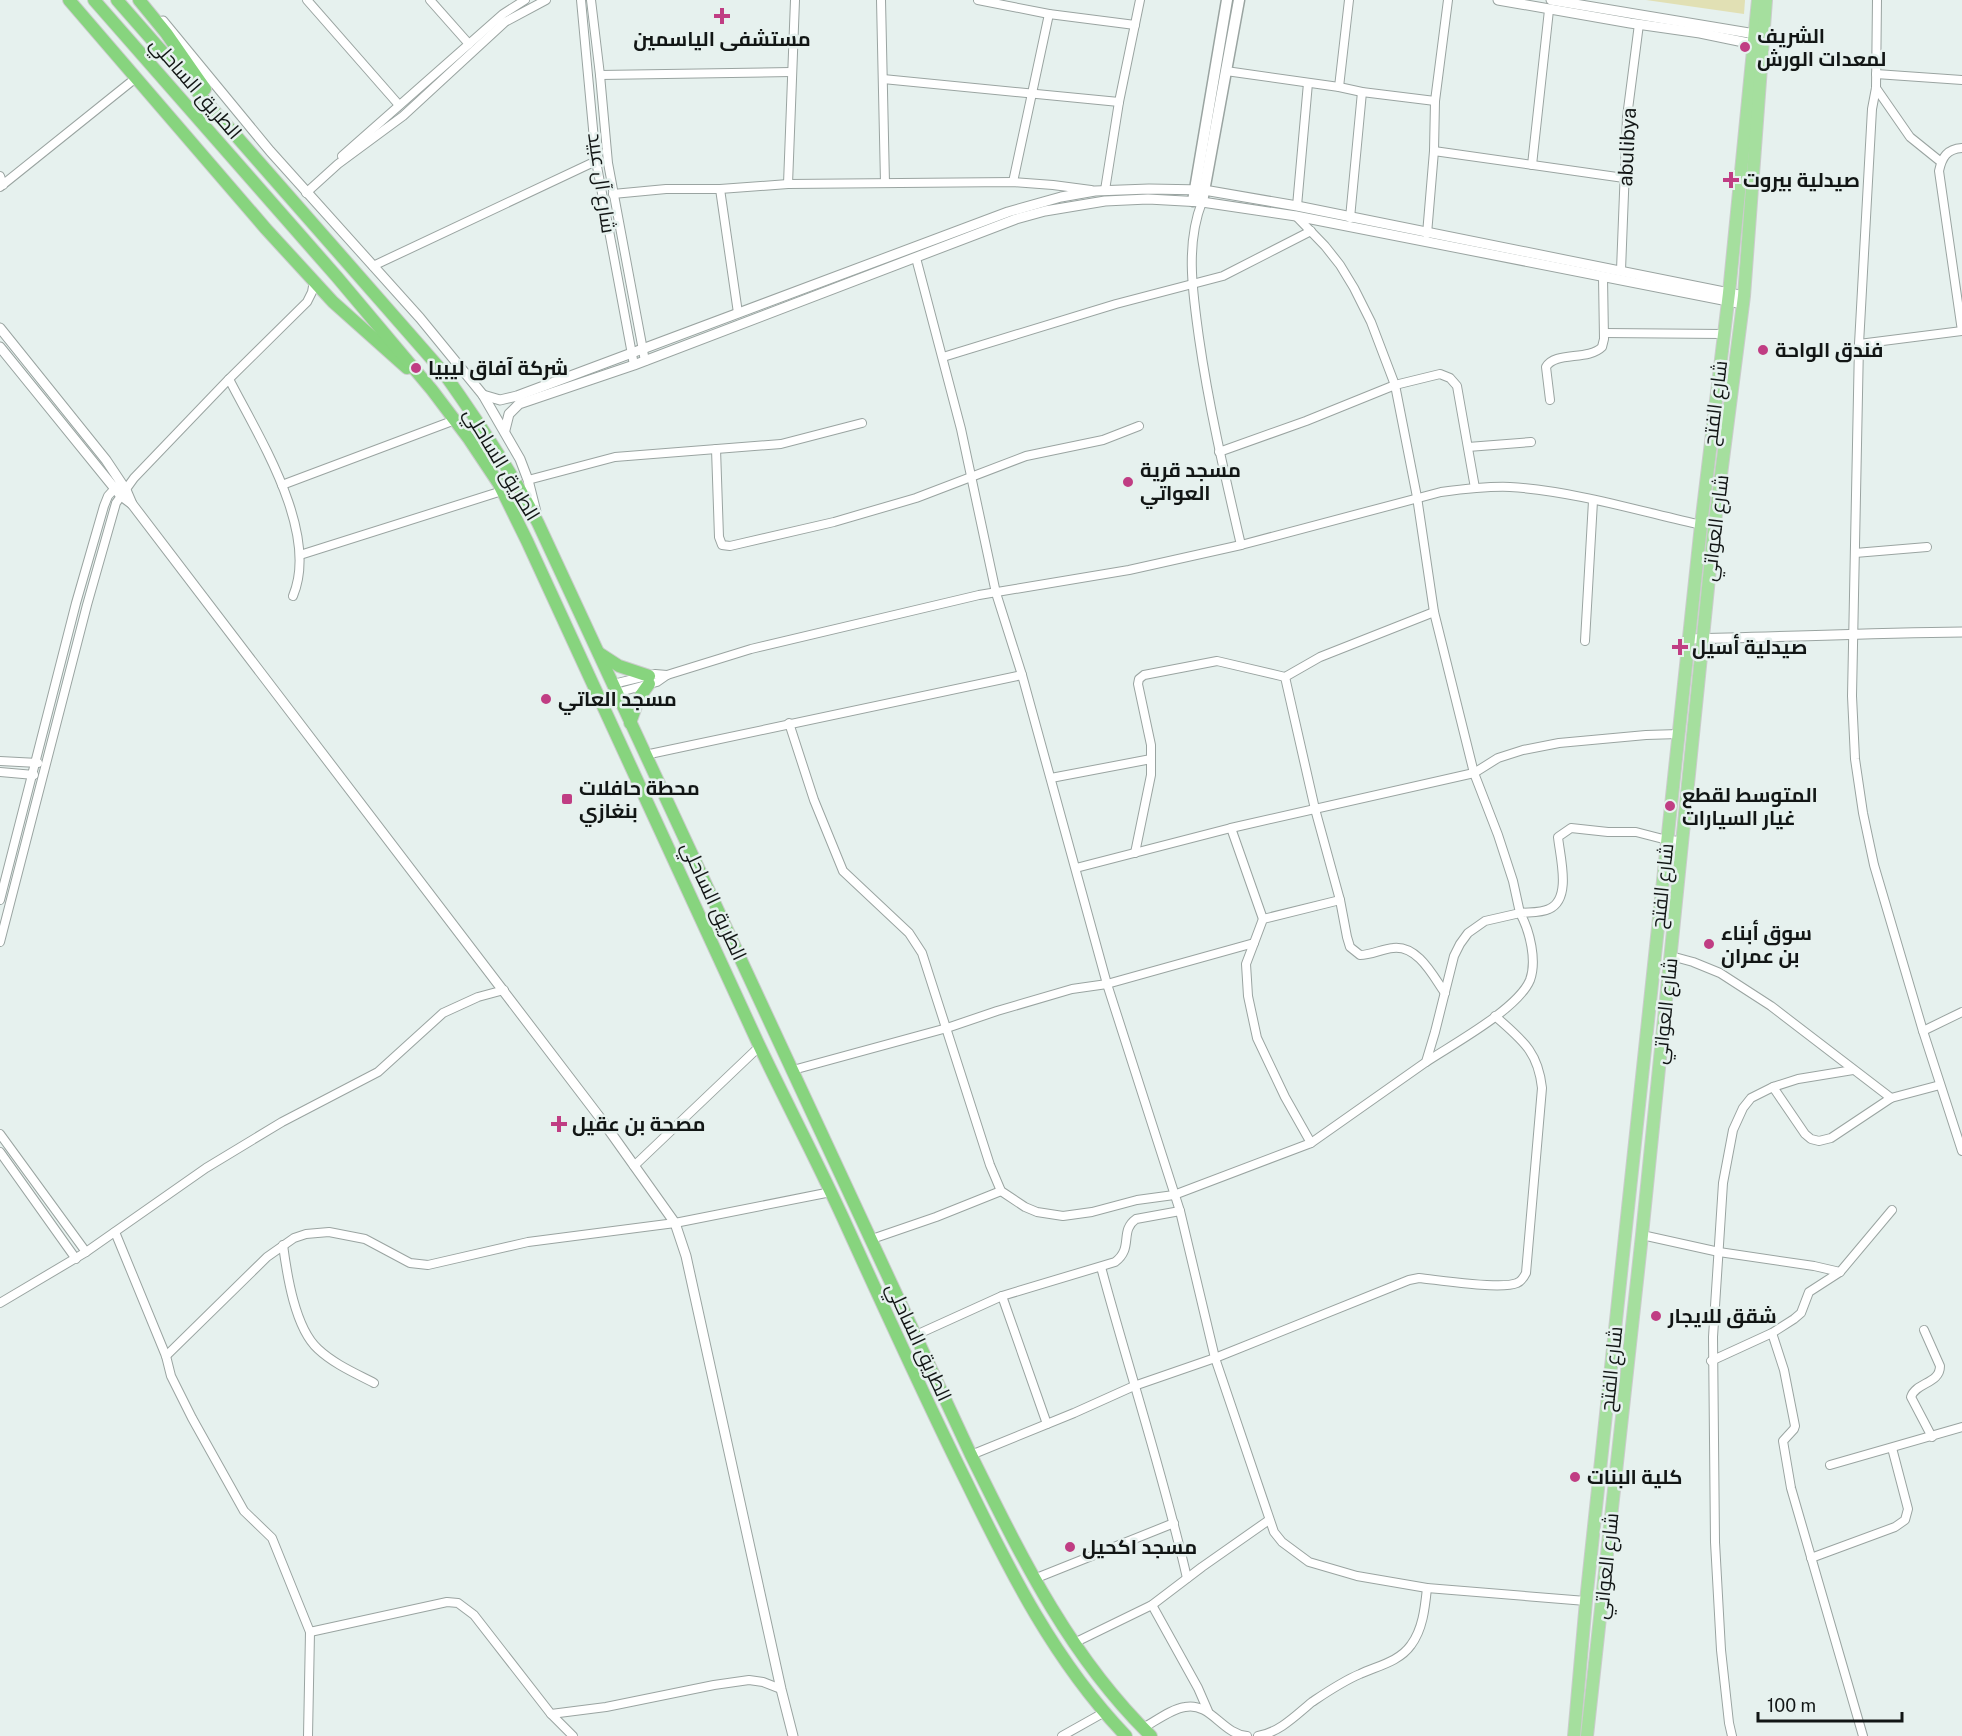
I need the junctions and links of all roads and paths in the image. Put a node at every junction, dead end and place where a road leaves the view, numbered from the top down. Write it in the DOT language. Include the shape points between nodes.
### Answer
graph roads {
  1 [pos="69,0"];
  2 [pos="94,0"];
  3 [pos="117,0"];
  4 [pos="139,0"];
  5 [pos="144,0"];
  6 [pos="307,0"];
  7 [pos="430,0"];
  8 [pos="525,0"];
  9 [pos="546,0"];
  10 [pos="581,0"];
  11 [pos="591,0"];
  12 [pos="795,0"];
  13 [pos="881,0"];
  14 [pos="978,0"];
  15 [pos="1140,0"];
  16 [pos="1227,0"];
  17 [pos="1239,0"];
  18 [pos="1349,0"];
  19 [pos="1448,0"];
  20 [pos="1498,0"];
  21 [pos="1758,0"];
  22 [pos="1766,0"];
  23 [pos="1876,0"];
  24 [pos="1550,5"];
  25 [pos="1049,14"];
  26 [pos="1639,24"];
  27 [pos="1135,25"];
  28 [pos="1758,40"];
  29 [pos="469,44"];
  30 [pos="1226,71"];
  31 [pos="791,72"];
  32 [pos="1876,74"];
  33 [pos="600,75"];
  34 [pos="137,77"];
  35 [pos="883,79"];
  36 [pos="1962,80"];
  37 [pos="1308,83"];
  38 [pos="1339,87"];
  39 [pos="1876,88"];
  40 [pos="1362,92"];
  41 [pos="1032,94"];
  42 [pos="1435,101"];
  43 [pos="1119,102"];
  44 [pos="399,105"];
  45 [pos="236,134"];
  46 [pos="1962,148"];
  47 [pos="1434,151"];
  48 [pos="596,161"];
  49 [pos="1941,162"];
  50 [pos="1532,165"];
  51 [pos="0,176"];
  52 [pos="1624,178"];
  53 [pos="1013,182"];
  54 [pos="885,183"];
  55 [pos="788,184"];
  56 [pos="1,186"];
  57 [pos="720,189"];
  58 [pos="1106,190"];
  59 [pos="1199,190"];
  60 [pos="306,191"];
  61 [pos="1095,191"];
  62 [pos="614,194"];
  63 [pos="1198,202"];
  64 [pos="1296,211"];
  65 [pos="1350,218"];
  66 [pos="1311,231"];
  67 [pos="1427,234"];
  68 [pos="916,258"];
  69 [pos="373,266"];
  70 [pos="1621,270"];
  71 [pos="1603,277"];
  72 [pos="314,281"];
  73 [pos="1192,286"];
  74 [pos="1728,297"];
  75 [pos="1743,300"];
  76 [pos="738,313"];
  77 [pos="0,328"];
  78 [pos="1962,331"];
  79 [pos="1604,333"];
  80 [pos="1723,334"];
  81 [pos="1860,344"];
  82 [pos="0,347"];
  83 [pos="642,348"];
  84 [pos="630,352"];
  85 [pos="943,357"];
  86 [pos="645,361"];
  87 [pos="634,365"];
  88 [pos="229,379"];
  89 [pos="1395,385"];
  90 [pos="432,390"];
  91 [pos="483,395"];
  92 [pos="1550,400"];
  93 [pos="455,420"];
  94 [pos="862,423"];
  95 [pos="1139,426"];
  96 [pos="505,430"];
  97 [pos="1532,442"];
  98 [pos="1468,447"];
  99 [pos="716,449"];
  100 [pos="1220,452"];
  101 [pos="970,477"];
  102 [pos="528,480"];
  103 [pos="282,485"];
  104 [pos="1475,488"];
  105 [pos="121,489"];
  106 [pos="502,491"];
  107 [pos="1417,497"];
  108 [pos="1593,501"];
  109 [pos="538,523"];
  110 [pos="1701,525"];
  111 [pos="1241,545"];
  112 [pos="1926,547"];
  113 [pos="1855,553"];
  114 [pos="300,555"];
  115 [pos="996,593"];
  116 [pos="293,596"];
  117 [pos="76,603"];
  118 [pos="87,605"];
  119 [pos="1434,612"];
  120 [pos="1962,632"];
  121 [pos="1854,633"];
  122 [pos="1703,638"];
  123 [pos="1689,639"];
  124 [pos="1585,641"];
  125 [pos="598,653"];
  126 [pos="1022,675"];
  127 [pos="1285,677"];
  128 [pos="649,680"];
  129 [pos="615,689"];
  130 [pos="630,723"];
  131 [pos="789,723"];
  132 [pos="1679,734"];
  133 [pos="645,755"];
  134 [pos="1151,759"];
  135 [pos="0,761"];
  136 [pos="35,763"];
  137 [pos="46,764"];
  138 [pos="0,772"];
  139 [pos="1474,773"];
  140 [pos="32,775"];
  141 [pos="43,776"];
  142 [pos="1051,778"];
  143 [pos="1315,809"];
  144 [pos="1231,828"];
  145 [pos="1667,840"];
  146 [pos="1682,841"];
  147 [pos="1135,853"];
  148 [pos="1076,868"];
  149 [pos="0,897"];
  150 [pos="1340,900"];
  151 [pos="1520,913"];
  152 [pos="1263,919"];
  153 [pos="0,942"];
  154 [pos="1254,943"];
  155 [pos="1671,956"];
  156 [pos="1107,984"];
  157 [pos="504,990"];
  158 [pos="1445,993"];
  159 [pos="1962,1012"];
  160 [pos="1495,1016"];
  161 [pos="947,1028"];
  162 [pos="1923,1031"];
  163 [pos="759,1046"];
  164 [pos="1426,1062"];
  165 [pos="793,1070"];
  166 [pos="1853,1070"];
  167 [pos="1940,1085"];
  168 [pos="1773,1087"];
  169 [pos="1891,1098"];
  170 [pos="0,1134"];
  171 [pos="1311,1143"];
  172 [pos="1962,1151"];
  173 [pos="0,1152"];
  174 [pos="634,1166"];
  175 [pos="1001,1191"];
  176 [pos="831,1192"];
  177 [pos="1174,1195"];
  178 [pos="1892,1210"];
  179 [pos="1180,1211"];
  180 [pos="675,1223"];
  181 [pos="115,1232"];
  182 [pos="1642,1235"];
  183 [pos="872,1239"];
  184 [pos="283,1245"];
  185 [pos="86,1252"];
  186 [pos="1719,1252"];
  187 [pos="75,1259"];
  188 [pos="1101,1268"];
  189 [pos="1840,1272"];
  190 [pos="1002,1296"];
  191 [pos="0,1303"];
  192 [pos="1924,1330"];
  193 [pos="1772,1333"];
  194 [pos="916,1335"];
  195 [pos="166,1356"];
  196 [pos="1215,1358"];
  197 [pos="1712,1361"];
  198 [pos="374,1383"];
  199 [pos="1134,1386"];
  200 [pos="1608,1389"];
  201 [pos="1625,1391"];
  202 [pos="1047,1424"];
  203 [pos="1962,1427"];
  204 [pos="1932,1437"];
  205 [pos="1892,1448"];
  206 [pos="971,1455"];
  207 [pos="1830,1465"];
  208 [pos="1269,1520"];
  209 [pos="1174,1523"];
  210 [pos="1811,1557"];
  211 [pos="1187,1578"];
  212 [pos="1034,1579"];
  213 [pos="1427,1588"];
  214 [pos="1586,1601"];
  215 [pos="1152,1605"];
  216 [pos="310,1632"];
  217 [pos="1074,1643"];
  218 [pos="781,1689"];
  219 [pos="1208,1711"];
  220 [pos="1103,1713"];
  221 [pos="551,1714"];
  222 [pos="1576,1716"];
  223 [pos="1590,1716"];
  224 [pos="1147,1732"];
  225 [pos="308,1736"];
  226 [pos="573,1736"];
  227 [pos="793,1736"];
  228 [pos="1062,1736"];
  229 [pos="1126,1736"];
  230 [pos="1247,1736"];
  231 [pos="1258,1736"];
  232 [pos="1574,1736"];
  233 [pos="1587,1736"];
  234 [pos="1732,1736"];
  235 [pos="1863,1736"];
  1 -- 34 [label="highway"];
  2 -- 90 [label="highway, الطريق الساحلي"];
  3 -- 45 [label="highway, الطريق الساحلي"];
  4 -- 45 [label="highway"];
  5 -- 60 [label="street"];
  6 -- 44 [label="street"];
  7 -- 29 [label="street"];
  8 -- 29 [label="street"];
  9 -- 60 [label="street" via="505,22 403,116"];
  10 -- 48 [label="street, شارع آل عبيد"];
  11 -- 33 [label="street, شارع آل عبيد"];
  12 -- 31 [label="street"];
  13 -- 35 [label="street"];
  14 -- 25 [label="street"];
  15 -- 27 [label="street"];
  16 -- 59 [label="main road"];
  17 -- 30 [label="main road"];
  18 -- 38 [label="street"];
  19 -- 42 [label="street"];
  20 -- 24 [label="street"];
  21 -- 28 [label="main road, شارع الفتح"];
  22 -- 28 [label="main road, شارع العواتي"];
  23 -- 32 [label="street"];
  24 -- 26 [label="street"];
  24 -- 28 [label="street"];
  24 -- 50 [label="street"];
  25 -- 27 [label="street"];
  25 -- 41 [label="street"];
  26 -- 28 [label="street"];
  26 -- 52 [label="street, abulibya"];
  27 -- 43 [label="street"];
  28 -- 74 [label="main road, شارع الفتح"];
  28 -- 75 [label="main road, شارع العواتي"];
  29 -- 44 [label="street"];
  30 -- 37 [label="street"];
  30 -- 59 [label="main road"];
  31 -- 33 [label="street"];
  31 -- 55 [label="street"];
  32 -- 36 [label="street"];
  32 -- 39 [label="street"];
  33 -- 62 [label="street, شارع آل عبيد"];
  34 -- 56 [label="street"];
  34 -- 72 [label="highway"];
  35 -- 41 [label="street"];
  35 -- 54 [label="street"];
  37 -- 38 [label="street"];
  37 -- 64 [label="street"];
  38 -- 40 [label="street"];
  39 -- 49 [label="street" via="1910,137"];
  39 -- 81 [label="street"];
  40 -- 42 [label="street"];
  40 -- 65 [label="street"];
  41 -- 43 [label="street"];
  41 -- 53 [label="street"];
  42 -- 47 [label="street"];
  43 -- 58 [label="street"];
  44 -- 60 [label="street"];
  45 -- 109 [label="highway, الطريق الساحلي" via="443,372 513,474"];
  46 -- 49 [label="street" via="1949,151"];
  47 -- 50 [label="street"];
  47 -- 67 [label="street"];
  48 -- 69 [label="street"];
  48 -- 84 [label="street, شارع آل عبيد"];
  49 -- 78 [label="street" via="1939,171"];
  50 -- 52 [label="street"];
  51 -- 56 [label="street"];
  52 -- 70 [label="street, abulibya"];
  53 -- 54 [label="street"];
  53 -- 61 [label="street"];
  54 -- 55 [label="street"];
  55 -- 57 [label="street"];
  57 -- 62 [label="street"];
  57 -- 76 [label="street"];
  58 -- 59 [label="street"];
  58 -- 61 [label="street"];
  59 -- 63 [label="main road"];
  59 -- 64 [label="street"];
  60 -- 69 [label="street"];
  61 -- 76 [label="street" via="1008,212"];
  62 -- 83 [label="street, شارع آل عبيد"];
  63 -- 64 [label="street"];
  63 -- 68 [label="street" via="1105,201 1045,211"];
  63 -- 73 [label="street"];
  64 -- 65 [label="street"];
  64 -- 66 [label="street"];
  64 -- 71 [label="street"];
  65 -- 67 [label="street"];
  66 -- 73 [label="street" via="1238,270"];
  66 -- 89 [label="street" via="1340,264 1354,288"];
  67 -- 70 [label="street"];
  68 -- 85 [label="street"];
  68 -- 86 [label="street"];
  69 -- 91 [label="street"];
  70 -- 74 [label="street"];
  71 -- 74 [label="street"];
  71 -- 79 [label="street"];
  72 -- 88 [label="street" via="307,302"];
  72 -- 90 [label="highway"];
  73 -- 85 [label="street" via="1116,304"];
  73 -- 100 [label="street"];
  74 -- 75 [label="street"];
  74 -- 80 [label="main road, شارع الفتح"];
  75 -- 122 [label="main road, شارع العواتي"];
  76 -- 83 [label="street"];
  77 -- 105 [label="street" via="106,460"];
  78 -- 81 [label="street"];
  79 -- 80 [label="street"];
  79 -- 92 [label="street" via="1599,351 1548,364"];
  80 -- 110 [label="main road, شارع الفتح"];
  81 -- 113 [label="street"];
  82 -- 105 [label="street"];
  83 -- 84 [label="street"];
  83 -- 86 [label="street, شارع آل عبيد"];
  84 -- 87 [label="street, شارع آل عبيد"];
  84 -- 91 [label="street" via="509,398 495,400"];
  85 -- 101 [label="street"];
  86 -- 87 [label="street"];
  87 -- 96 [label="street" via="519,404 509,414"];
  88 -- 103 [label="street"];
  88 -- 105 [label="street"];
  89 -- 98 [label="street" via="1440,374 1450,378 1457,386"];
  89 -- 100 [label="street"];
  89 -- 107 [label="street"];
  90 -- 93 [label="highway, الطريق الساحلي"];
  91 -- 96 [label="street"];
  93 -- 103 [label="street"];
  93 -- 106 [label="highway, الطريق الساحلي"];
  94 -- 99 [label="street" via="781,444"];
  95 -- 101 [label="street" via="1103,440 1026,456"];
  96 -- 102 [label="street"];
  97 -- 98 [label="street"];
  98 -- 104 [label="street"];
  99 -- 101 [label="street" via="718,537 726,546 834,522"];
  99 -- 102 [label="street" via="615,457"];
  100 -- 111 [label="street"];
  101 -- 115 [label="street"];
  102 -- 109 [label="street"];
  103 -- 114 [label="street"];
  104 -- 107 [label="street"];
  104 -- 108 [label="street" via="1510,487"];
  105 -- 117 [label="street" via="104,506"];
  105 -- 118 [label="street"];
  105 -- 157 [label="street"];
  106 -- 114 [label="street"];
  106 -- 163 [label="highway, الطريق الساحلي"];
  107 -- 111 [label="street"];
  107 -- 119 [label="street"];
  108 -- 110 [label="street"];
  108 -- 124 [label="street"];
  109 -- 125 [label="highway, الطريق الساحلي"];
  110 -- 123 [label="main road, شارع الفتح"];
  111 -- 115 [label="street" via="1129,570"];
  112 -- 113 [label="street"];
  113 -- 121 [label="street"];
  114 -- 116 [label="street" via="299,582"];
  115 -- 126 [label="street"];
  115 -- 128 [label="street" via="752,649"];
  117 -- 118 [label="street"];
  117 -- 136 [label="street"];
  118 -- 137 [label="street"];
  119 -- 127 [label="street" via="1320,657"];
  119 -- 139 [label="street"];
  120 -- 121 [label="street"];
  121 -- 122 [label="street"];
  121 -- 162 [label="street" via="1855,759 1863,813 1874,865"];
  122 -- 123 [label="street"];
  122 -- 146 [label="main road, شارع العواتي"];
  123 -- 132 [label="main road, شارع الفتح"];
  125 -- 128 [label="highway"];
  125 -- 129 [label="highway, الطريق الساحلي"];
  126 -- 131 [label="street"];
  126 -- 142 [label="street"];
  127 -- 134 [label="street" via="1217,661 1144,675 1138,684"];
  127 -- 143 [label="street"];
  128 -- 129 [label="street"];
  128 -- 130 [label="highway"];
  129 -- 130 [label="highway, الطريق الساحلي"];
  130 -- 133 [label="highway, الطريق الساحلي"];
  131 -- 133 [label="street"];
  131 -- 161 [label="street" via="843,871 909,933 922,953"];
  132 -- 139 [label="street" via="1559,743 1498,758"];
  132 -- 145 [label="main road, شارع الفتح"];
  133 -- 165 [label="highway, الطريق الساحلي"];
  134 -- 142 [label="street"];
  134 -- 147 [label="street"];
  135 -- 136 [label="street"];
  136 -- 137 [label="street"];
  136 -- 140 [label="street"];
  137 -- 141 [label="street"];
  138 -- 140 [label="street"];
  139 -- 143 [label="street"];
  139 -- 151 [label="street" via="1498,835"];
  140 -- 141 [label="street"];
  140 -- 149 [label="street"];
  141 -- 153 [label="street"];
  142 -- 148 [label="street"];
  143 -- 144 [label="street"];
  143 -- 150 [label="street"];
  144 -- 147 [label="street"];
  144 -- 152 [label="street"];
  145 -- 146 [label="street"];
  145 -- 151 [label="street" via="1636,832 1571,828 1558,837 1563,891 1560,900 1546,910"];
  145 -- 200 [label="main road, شارع الفتح"];
  146 -- 155 [label="main road, شارع العواتي"];
  147 -- 148 [label="street"];
  148 -- 156 [label="street"];
  150 -- 152 [label="street"];
  150 -- 158 [label="street" via="1347,937 1355,952 1365,955 1399,948 1414,953"];
  151 -- 158 [label="street" via="1485,921 1468,933 1454,956"];
  151 -- 160 [label="street" via="1532,953 1530,981"];
  152 -- 154 [label="street"];
  154 -- 156 [label="street"];
  154 -- 171 [label="street" via="1246,964 1257,1038"];
  155 -- 166 [label="street" via="1720,973 1771,1006"];
  155 -- 182 [label="main road, شارع العواتي"];
  156 -- 161 [label="street" via="1072,989"];
  156 -- 177 [label="street"];
  157 -- 174 [label="street"];
  157 -- 181 [label="street" via="443,1013 378,1072 282,1122 206,1168"];
  158 -- 164 [label="street"];
  159 -- 162 [label="street"];
  160 -- 164 [label="street"];
  160 -- 196 [label="street" via="1534,1055 1542,1088 1526,1273 1521,1281 1500,1285 1410,1280"];
  161 -- 165 [label="street"];
  161 -- 175 [label="street"];
  162 -- 167 [label="street"];
  163 -- 174 [label="street"];
  163 -- 176 [label="highway, الطريق الساحلي"];
  164 -- 171 [label="street"];
  165 -- 183 [label="highway, الطريق الساحلي"];
  166 -- 168 [label="street"];
  166 -- 169 [label="street"];
  167 -- 169 [label="street"];
  167 -- 172 [label="street"];
  168 -- 169 [label="street" via="1805,1134 1819,1142"];
  168 -- 186 [label="street" via="1751,1098 1733,1130 1723,1183"];
  170 -- 185 [label="street"];
  171 -- 177 [label="street"];
  173 -- 187 [label="street"];
  174 -- 180 [label="street"];
  175 -- 177 [label="street" via="1037,1212 1063,1216"];
  175 -- 183 [label="street"];
  176 -- 180 [label="street"];
  176 -- 220 [label="highway, الطريق الساحلي" via="1011,1573 1045,1633"];
  177 -- 179 [label="street"];
  178 -- 189 [label="street"];
  179 -- 188 [label="street" via="1136,1219 1128,1226 1121,1258"];
  179 -- 196 [label="street"];
  180 -- 184 [label="street" via="528,1242 428,1265 410,1263 365,1239 329,1232 306,1234"];
  180 -- 218 [label="street" via="686,1256"];
  181 -- 185 [label="street"];
  181 -- 195 [label="street"];
  182 -- 186 [label="street"];
  182 -- 201 [label="main road, شارع العواتي"];
  183 -- 194 [label="highway, الطريق الساحلي"];
  184 -- 195 [label="street"];
  184 -- 198 [label="street" via="287,1275 309,1338 333,1361"];
  185 -- 187 [label="street"];
  186 -- 189 [label="street"];
  186 -- 197 [label="street"];
  187 -- 191 [label="street"];
  188 -- 190 [label="street"];
  188 -- 199 [label="street"];
  189 -- 193 [label="street" via="1814,1287 1805,1298 1801,1313"];
  190 -- 194 [label="street"];
  190 -- 202 [label="street"];
  192 -- 204 [label="street" via="1940,1371 1913,1391 1911,1397"];
  193 -- 197 [label="street"];
  193 -- 210 [label="street" via="1795,1426 1783,1440 1791,1488"];
  194 -- 206 [label="highway, الطريق الساحلي"];
  195 -- 216 [label="street" via="171,1376 192,1418 244,1511 272,1538"];
  196 -- 199 [label="street"];
  196 -- 208 [label="street"];
  197 -- 234 [label="street" via="1715,1542 1721,1650"];
  199 -- 202 [label="street"];
  199 -- 209 [label="street"];
  200 -- 201 [label="main road"];
  200 -- 214 [label="main road, شارع الفتح"];
  201 -- 223 [label="main road, شارع العواتي"];
  202 -- 206 [label="street"];
  203 -- 204 [label="street"];
  204 -- 205 [label="street"];
  205 -- 207 [label="street"];
  205 -- 210 [label="street" via="1908,1509 1905,1520"];
  206 -- 212 [label="highway, الطريق الساحلي"];
  208 -- 211 [label="street"];
  208 -- 213 [label="street" via="1282,1542 1309,1562 1357,1576"];
  209 -- 211 [label="street"];
  209 -- 212 [label="street"];
  210 -- 235 [label="street"];
  211 -- 215 [label="street"];
  212 -- 217 [label="highway, الطريق الساحلي"];
  213 -- 214 [label="street"];
  213 -- 231 [label="street" via="1419,1630 1402,1655 1344,1682 1281,1728"];
  214 -- 222 [label="main road, شارع الفتح"];
  215 -- 217 [label="street"];
  215 -- 219 [label="street"];
  216 -- 221 [label="street" via="447,1602 458,1603 474,1615"];
  216 -- 225 [label="street"];
  217 -- 224 [label="highway, الطريق الساحلي"];
  218 -- 221 [label="street" via="749,1680"];
  218 -- 227 [label="street"];
  219 -- 224 [label="street" via="1186,1706"];
  219 -- 230 [label="street" via="1227,1729"];
  220 -- 228 [label="street"];
  220 -- 229 [label="highway, الطريق الساحلي"];
  221 -- 226 [label="street"];
  222 -- 223 [label="main road"];
  222 -- 232 [label="main road, شارع الفتح"];
  223 -- 233 [label="main road, شارع العواتي"];
}
